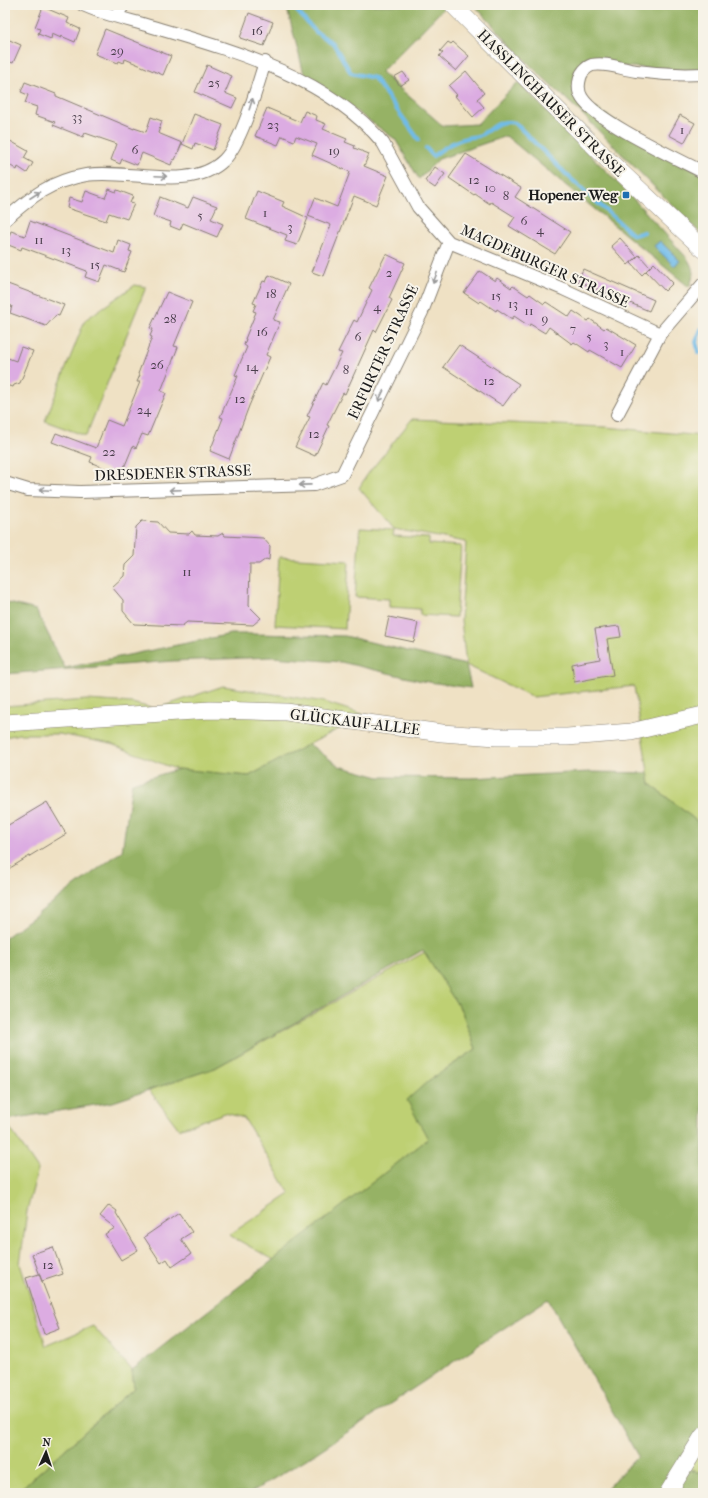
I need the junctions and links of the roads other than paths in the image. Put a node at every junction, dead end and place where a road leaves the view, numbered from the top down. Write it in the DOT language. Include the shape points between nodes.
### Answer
graph roads {
  1 [pos="83,5"];
  2 [pos="124,5"];
  3 [pos="454,5"];
  4 [pos="115,16"];
  5 [pos="264,62"];
  6 [pos="703,74"];
  7 [pos="703,172"];
  8 [pos="5,220"];
  9 [pos="449,242"];
  10 [pos="703,249"];
  11 [pos="703,284"];
  12 [pos="660,334"];
  13 [pos="617,415"];
  14 [pos="342,475"];
  15 [pos="5,483"];
  16 [pos="703,715"];
  17 [pos="5,723"];
  18 [pos="703,1436"];
  19 [pos="668,1493"];
  1 -- 4 [label="street, MAGDEBURGER STRASSE"];
  2 -- 4 [label="street"];
  3 -- 10 [label="main road, HASSLINGHAUSER STRASSE" via="607,159"];
  4 -- 5 [label="street, MAGDEBURGER STRASSE"];
  8 -- 5 [label="street, one-way" via="34,194 86,175 108,173 189,177 216,167 225,159 239,135"];
  5 -- 9 [label="street, MAGDEBURGER STRASSE" via="317,89 369,128 383,143 418,207"];
  6 -- 7 [label="street" via="636,71 605,64 596,65 589,66 580,76 579,90 585,103 613,124"];
  9 -- 12 [label="street, MAGDEBURGER STRASSE" via="563,289"];
  9 -- 14 [label="street, ERFURTER STRASSE, one-way" via="422,312"];
  11 -- 12 [label="street"];
  12 -- 13 [label="street"];
  14 -- 15 [label="street, DRESDENER STRASSE, one-way" via="314,485 109,492 28,490"];
  16 -- 17 [label="main road, GLÜCKAUF-ALLEE" via="631,732 567,737 496,737 286,712 210,710"];
  18 -- 19 [label="main road"];
}
